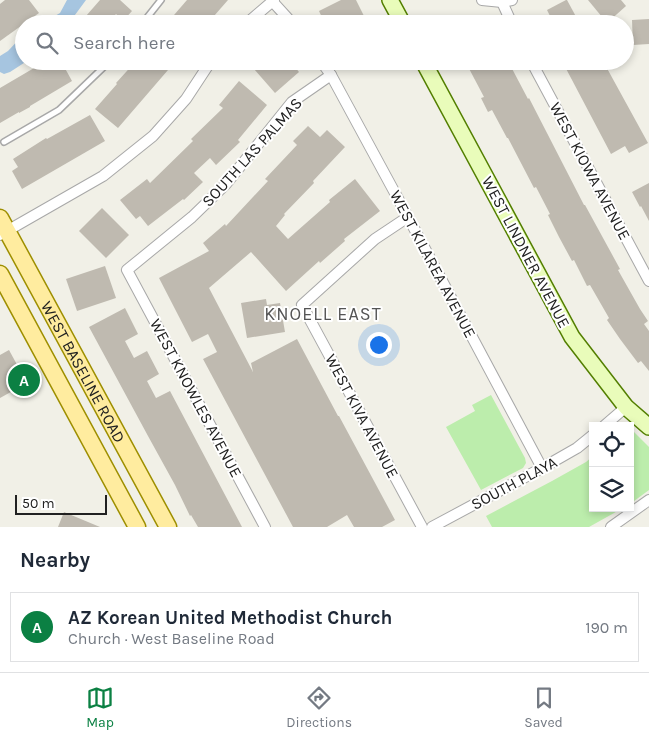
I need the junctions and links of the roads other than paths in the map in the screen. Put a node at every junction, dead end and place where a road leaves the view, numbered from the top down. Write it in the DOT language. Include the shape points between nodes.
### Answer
graph roads {
  1 [pos="161,0"];
  2 [pos="390,0"];
  3 [pos="482,0"];
  4 [pos="273,1"];
  5 [pos="507,1"];
  6 [pos="149,15"];
  7 [pos="257,15"];
  8 [pos="285,15"];
  9 [pos="398,15"];
  10 [pos="510,15"];
  11 [pos="101,70"];
  12 [pos="205,70"];
  13 [pos="327,70"];
  14 [pos="428,70"];
  15 [pos="536,70"];
  16 [pos="331,75"];
  17 [pos="4,142"];
  18 [pos="408,217"];
  19 [pos="2,228"];
  20 [pos="128,270"];
  21 [pos="0,274"];
  22 [pos="649,281"];
  23 [pos="626,407"];
  24 [pos="609,422"];
  25 [pos="649,427"];
  26 [pos="589,438"];
  27 [pos="542,468"];
  28 [pos="649,500"];
  29 [pos="137,527"];
  30 [pos="168,527"];
  31 [pos="265,527"];
  32 [pos="422,527"];
  33 [pos="432,527"];
  34 [pos="611,527"];
  1 -- 6 [label="lane"];
  2 -- 9 [label="street"];
  3 -- 5 [label="street"];
  4 -- 7 [label="street"];
  4 -- 8 [label="street"];
  5 -- 10 [label="street"];
  11 -- 17 [label="lane" via="60,110"];
  12 -- 19 [label="street" via="186,99 153,136 102,176"];
  13 -- 16 [label="street, WEST KILAREA AVENUE"];
  14 -- 23 [label="street, WEST LINDNER AVENUE" via="572,337"];
  15 -- 22 [label="street, WEST KIOWA AVENUE"];
  16 -- 18 [label="street, WEST KILAREA AVENUE"];
  16 -- 20 [label="street, SOUTH LAS PALMAS" via="292,102 226,184"];
  18 -- 27 [label="street, WEST KILAREA AVENUE"];
  18 -- 32 [label="street, WEST KIVA AVENUE" via="375,239 302,306"];
  19 -- 30 [label="main road, WEST BASELINE ROAD"];
  20 -- 31 [label="street, WEST KNOWLES AVENUE"];
  21 -- 29 [label="main road, WEST BASELINE ROAD"];
  23 -- 24 [label="street"];
  23 -- 25 [label="street, WEST LINDNER AVENUE"];
  26 -- 27 [label="street, SOUTH PLAYA"];
  27 -- 33 [label="street, SOUTH PLAYA"];
  28 -- 34 [label="street"];
}
